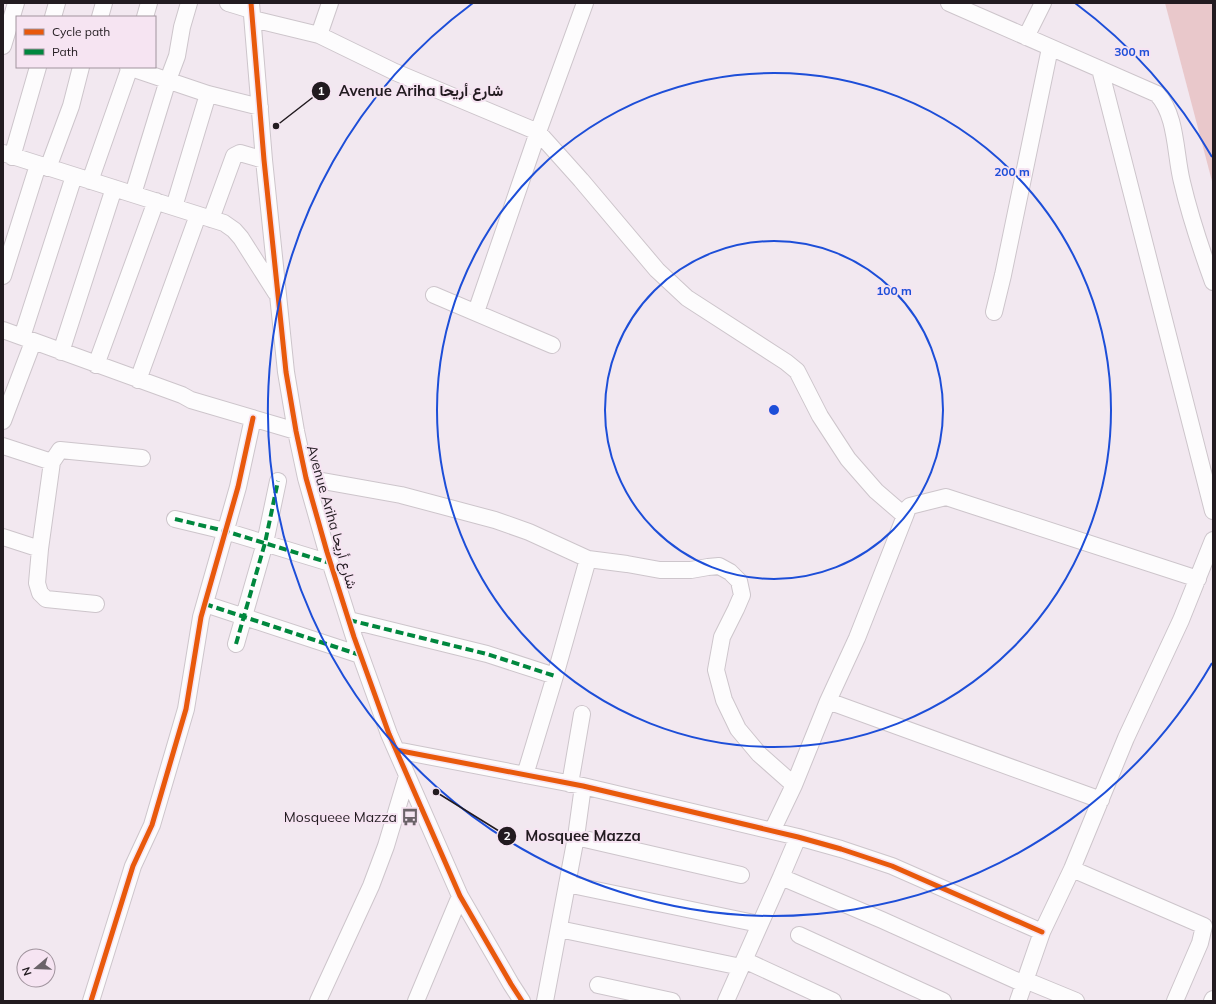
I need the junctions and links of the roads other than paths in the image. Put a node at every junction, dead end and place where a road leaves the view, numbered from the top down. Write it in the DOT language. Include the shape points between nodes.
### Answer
graph roads {
  1 [pos="16,3"];
  2 [pos="57,3"];
  3 [pos="104,3"];
  4 [pos="149,3"];
  5 [pos="189,3"];
  6 [pos="228,3"];
  7 [pos="330,3"];
  8 [pos="585,3"];
  9 [pos="949,3"];
  10 [pos="1043,3"];
  11 [pos="252,11"];
  12 [pos="53,16"];
  13 [pos="100,16"];
  14 [pos="145,16"];
  15 [pos="10,28"];
  16 [pos="319,35"];
  17 [pos="1026,37"];
  18 [pos="3,46"];
  19 [pos="1050,48"];
  20 [pos="38,68"];
  21 [pos="81,68"];
  22 [pos="129,68"];
  23 [pos="132,68"];
  24 [pos="1100,69"];
  25 [pos="168,80"];
  26 [pos="208,94"];
  27 [pos="260,107"];
  28 [pos="538,132"];
  29 [pos="6,156"];
  30 [pos="264,160"];
  31 [pos="43,166"];
  32 [pos="74,176"];
  33 [pos="90,180"];
  34 [pos="114,188"];
  35 [pos="133,194"];
  36 [pos="156,201"];
  37 [pos="174,207"];
  38 [pos="204,217"];
  39 [pos="3,276"];
  40 [pos="1213,282"];
  41 [pos="278,296"];
  42 [pos="434,296"];
  43 [pos="476,312"];
  44 [pos="994,312"];
  45 [pos="3,330"];
  46 [pos="28,339"];
  47 [pos="552,345"];
  48 [pos="61,352"];
  49 [pos="96,365"];
  50 [pos="138,380"];
  51 [pos="253,418"];
  52 [pos="3,421"];
  53 [pos="296,431"];
  54 [pos="3,446"];
  55 [pos="142,458"];
  56 [pos="52,462"];
  57 [pos="306,478"];
  58 [pos="278,481"];
  59 [pos="1213,511"];
  60 [pos="905,516"];
  61 [pos="175,519"];
  62 [pos="225,531"];
  63 [pos="3,538"];
  64 [pos="1213,540"];
  65 [pos="265,543"];
  66 [pos="40,549"];
  67 [pos="588,559"];
  68 [pos="330,563"];
  69 [pos="1198,579"];
  70 [pos="96,604"];
  71 [pos="205,604"];
  72 [pos="245,617"];
  73 [pos="349,620"];
  74 [pos="236,644"];
  75 [pos="360,655"];
  76 [pos="555,676"];
  77 [pos="828,701"];
  78 [pos="582,714"];
  79 [pos="396,750"];
  80 [pos="525,775"];
  81 [pos="407,776"];
  82 [pos="577,785"];
  83 [pos="794,785"];
  84 [pos="1101,800"];
  85 [pos="772,831"];
  86 [pos="576,837"];
  87 [pos="798,837"];
  88 [pos="1072,869"];
  89 [pos="741,875"];
  90 [pos="781,877"];
  91 [pos="567,884"];
  92 [pos="460,896"];
  93 [pos="759,924"];
  94 [pos="1208,928"];
  95 [pos="559,929"];
  96 [pos="1042,932"];
  97 [pos="799,935"];
  98 [pos="742,964"];
  99 [pos="1025,982"];
  100 [pos="598,985"];
  101 [pos="91,1001"];
  102 [pos="318,1001"];
  103 [pos="416,1001"];
  104 [pos="522,1001"];
  105 [pos="545,1001"];
  106 [pos="672,1001"];
  107 [pos="726,1001"];
  108 [pos="833,1001"];
  109 [pos="943,1001"];
  110 [pos="1018,1001"];
  111 [pos="1076,1001"];
  112 [pos="1175,1001"];
  1 -- 15 [label="street"];
  2 -- 12 [label="street"];
  3 -- 13 [label="street"];
  4 -- 14 [label="street"];
  5 -- 25 [label="street" via="178,56"];
  6 -- 11 [label="street"];
  7 -- 16 [label="street"];
  8 -- 28 [label="street"];
  9 -- 17 [label="street"];
  10 -- 17 [label="street"];
  11 -- 16 [label="street"];
  11 -- 27 [label="street, Avenue Ariha شارع أريحا"];
  15 -- 18 [label="street"];
  16 -- 28 [label="street" via="395,72"];
  17 -- 19 [label="street"];
  19 -- 24 [label="street"];
  19 -- 44 [label="street"];
  20 -- 29 [label="street"];
  21 -- 31 [label="street" via="72,106"];
  22 -- 33 [label="street"];
  23 -- 25 [label="street"];
  24 -- 40 [label="street" via="1157,94 1163,101 1169,116 1181,181"];
  24 -- 59 [label="street"];
  25 -- 26 [label="street"];
  25 -- 35 [label="street"];
  26 -- 27 [label="street"];
  26 -- 37 [label="street"];
  27 -- 30 [label="street, Avenue Ariha شارع أريحا"];
  28 -- 43 [label="street"];
  28 -- 60 [label="street" via="657,270 688,298 797,371 820,416 848,459 876,491"];
  29 -- 31 [label="street"];
  30 -- 38 [label="street" via="240,153 234,156"];
  30 -- 41 [label="street, Avenue Ariha شارع أريحا"];
  31 -- 32 [label="street"];
  31 -- 39 [label="street"];
  32 -- 33 [label="street"];
  32 -- 46 [label="street"];
  33 -- 34 [label="street"];
  34 -- 35 [label="street"];
  34 -- 48 [label="street"];
  35 -- 36 [label="street"];
  36 -- 37 [label="street"];
  36 -- 49 [label="street"];
  37 -- 38 [label="street"];
  38 -- 41 [label="street" via="224,224 242,238"];
  38 -- 50 [label="street"];
  41 -- 53 [label="street, Avenue Ariha شارع أريحا" via="286,372"];
  42 -- 43 [label="street"];
  43 -- 47 [label="street"];
  45 -- 46 [label="street"];
  46 -- 48 [label="street"];
  46 -- 52 [label="street"];
  48 -- 49 [label="street"];
  49 -- 50 [label="street"];
  50 -- 51 [label="street" via="191,400"];
  51 -- 53 [label="street"];
  51 -- 62 [label="street" via="238,487"];
  53 -- 57 [label="street, Avenue Ariha شارع أريحا"];
  54 -- 56 [label="street"];
  55 -- 56 [label="street" via="60,450"];
  56 -- 66 [label="street"];
  57 -- 67 [label="street" via="401,495 495,520 529,532"];
  57 -- 68 [label="street, Avenue Ariha شارع أريحا"];
  58 -- 65 [label="street"];
  60 -- 69 [label="street" via="910,506 946,497"];
  60 -- 77 [label="street" via="857,638"];
  61 -- 62 [label="street"];
  62 -- 65 [label="street"];
  62 -- 71 [label="street"];
  63 -- 66 [label="street"];
  64 -- 69 [label="street"];
  65 -- 68 [label="street"];
  65 -- 72 [label="street"];
  66 -- 70 [label="street" via="37,583 40,593 46,600"];
  67 -- 76 [label="street"];
  67 -- 83 [label="street" via="660,570 691,570 719,566 739,581 742,595 722,637 716,670 724,700 738,729 759,754"];
  68 -- 73 [label="street, Avenue Ariha شارع أريحا"];
  69 -- 84 [label="street" via="1126,738"];
  71 -- 72 [label="street"];
  71 -- 101 [label="street" via="186,709 152,825 133,866"];
  72 -- 74 [label="street"];
  72 -- 75 [label="street"];
  73 -- 75 [label="street, Avenue Ariha شارع أريحا"];
  73 -- 76 [label="street" via="487,654"];
  75 -- 79 [label="street, Avenue Ariha شارع أريحا"];
  76 -- 80 [label="street"];
  77 -- 83 [label="street"];
  77 -- 84 [label="street"];
  78 -- 82 [label="street"];
  79 -- 80 [label="street"];
  79 -- 81 [label="street, Avenue Ariha شارع أريحا"];
  80 -- 82 [label="street"];
  81 -- 92 [label="street, Avenue Ariha شارع أريحا"];
  81 -- 102 [label="street" via="371,886"];
  82 -- 85 [label="street"];
  82 -- 86 [label="street"];
  83 -- 85 [label="street"];
  84 -- 88 [label="street"];
  85 -- 87 [label="street"];
  86 -- 89 [label="street"];
  86 -- 91 [label="street"];
  87 -- 90 [label="street"];
  87 -- 96 [label="street" via="892,866"];
  88 -- 94 [label="street"];
  88 -- 96 [label="street"];
  90 -- 93 [label="street"];
  90 -- 99 [label="street"];
  91 -- 93 [label="street"];
  91 -- 95 [label="street"];
  92 -- 103 [label="street"];
  92 -- 104 [label="street, Avenue Ariha شارع أريحا"];
  93 -- 98 [label="street"];
  94 -- 112 [label="street"];
  95 -- 98 [label="street"];
  95 -- 105 [label="street"];
  96 -- 99 [label="street"];
  97 -- 109 [label="street"];
  98 -- 107 [label="street"];
  98 -- 108 [label="street"];
  99 -- 110 [label="street"];
  99 -- 111 [label="street"];
  100 -- 106 [label="street"];
}
